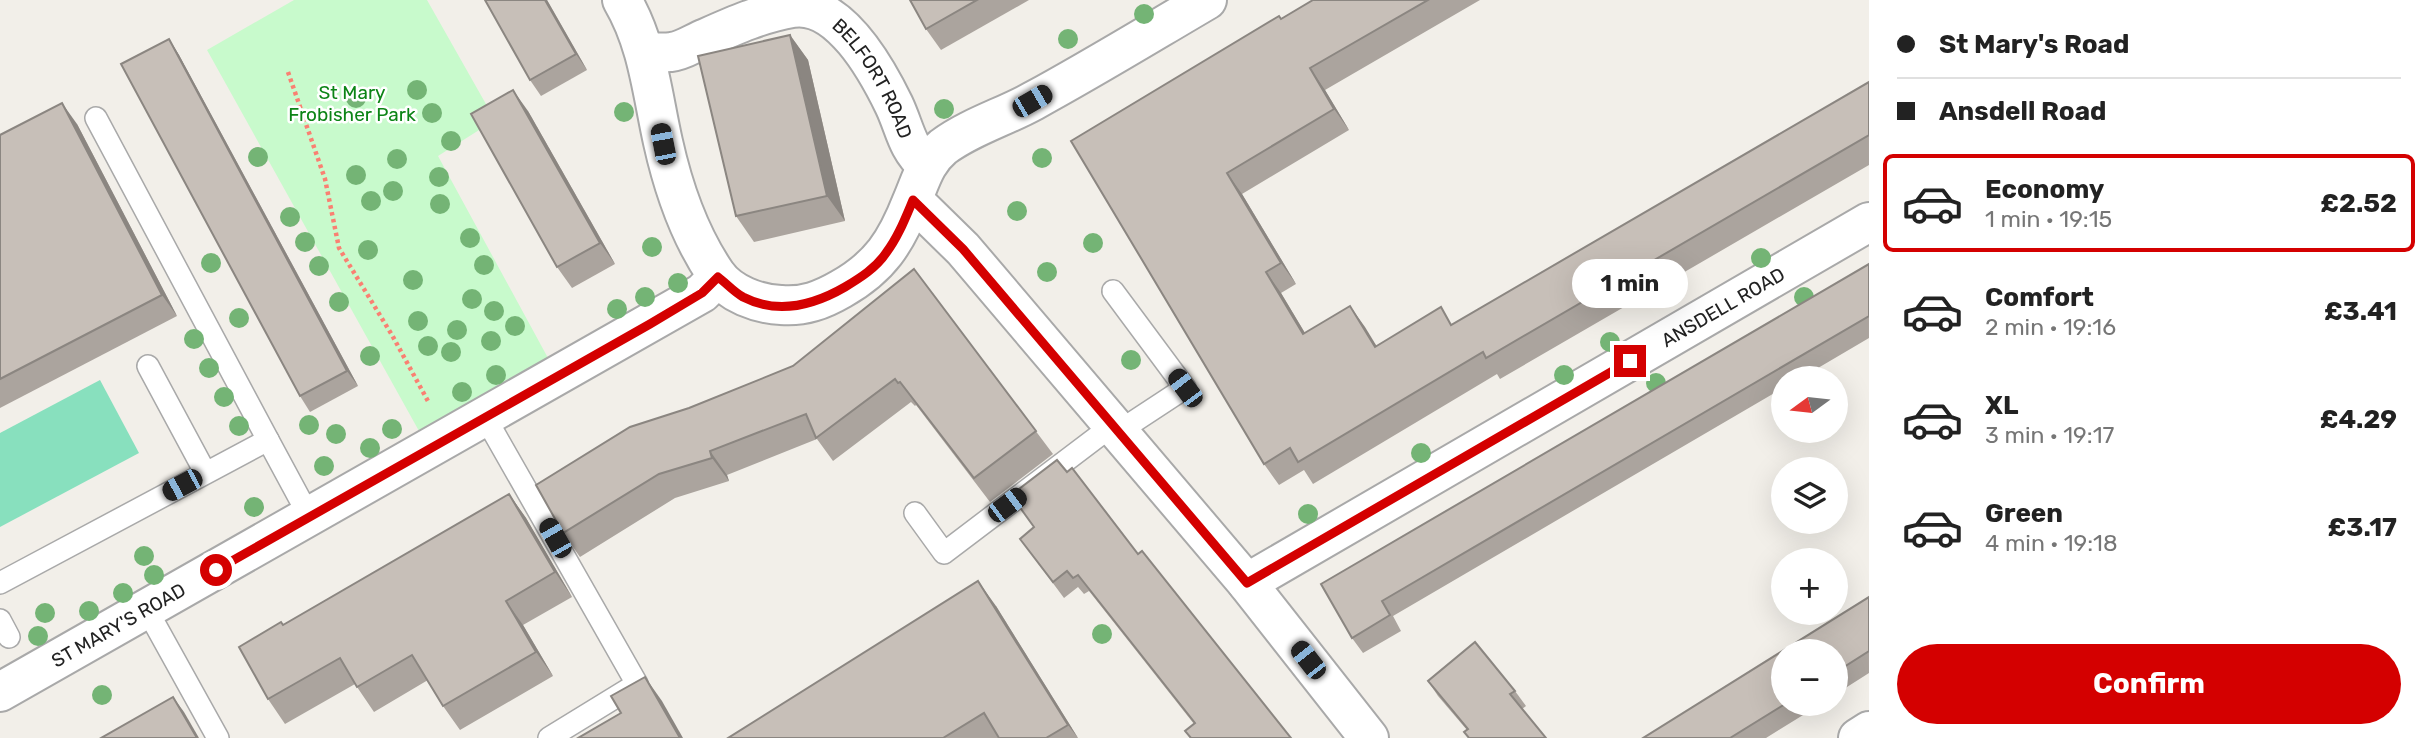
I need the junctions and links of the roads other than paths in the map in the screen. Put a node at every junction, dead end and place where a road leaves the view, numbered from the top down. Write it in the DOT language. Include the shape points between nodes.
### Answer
graph roads {
  1 [pos="622,0"];
  2 [pos="1207,0"];
  3 [pos="645,52"];
  4 [pos="96,118"];
  5 [pos="926,165"];
  6 [pos="913,200"];
  7 [pos="1869,222"];
  8 [pos="718,277"];
  9 [pos="1113,291"];
  10 [pos="148,366"];
  11 [pos="485,417"];
  12 [pos="1116,429"];
  13 [pos="268,440"];
  14 [pos="205,472"];
  15 [pos="915,513"];
  16 [pos="309,516"];
  17 [pos="0,583"];
  18 [pos="1247,583"];
  19 [pos="147,610"];
  20 [pos="0,692"];
  21 [pos="1869,731"];
  22 [pos="218,738"];
  23 [pos="549,738"];
  24 [pos="1369,738"];
  25 [pos="1858,738"];
  1 -- 3 [label="street"];
  2 -- 5 [label="street" via="1032,101 962,135"];
  3 -- 5 [label="street, BELFORT ROAD" via="673,52 737,24 793,7 813,10 852,36 894,106 913,154"];
  3 -- 8 [label="street" via="674,183 700,247"];
  4 -- 13 [label="lane"];
  5 -- 6 [label="street"];
  6 -- 8 [label="street" via="885,256 862,277 820,301 766,304 743,296"];
  6 -- 12 [label="street" via="963,249"];
  7 -- 18 [label="street, ANSDELL ROAD"];
  8 -- 11 [label="street, ST MARY'S ROAD" via="702,293"];
  9 -- 12 [label="lane" via="1185,388"];
  10 -- 14 [label="lane"];
  11 -- 16 [label="street, ST MARY'S ROAD"];
  11 -- 23 [label="lane" via="637,684"];
  12 -- 15 [label="lane" via="944,553"];
  12 -- 18 [label="street"];
  13 -- 14 [label="lane"];
  13 -- 16 [label="lane"];
  14 -- 17 [label="lane"];
  16 -- 19 [label="street, ST MARY'S ROAD"];
  18 -- 24 [label="street"];
  19 -- 20 [label="street, ST MARY'S ROAD"];
  19 -- 22 [label="lane"];
  21 -- 25 [label="street"];
}
